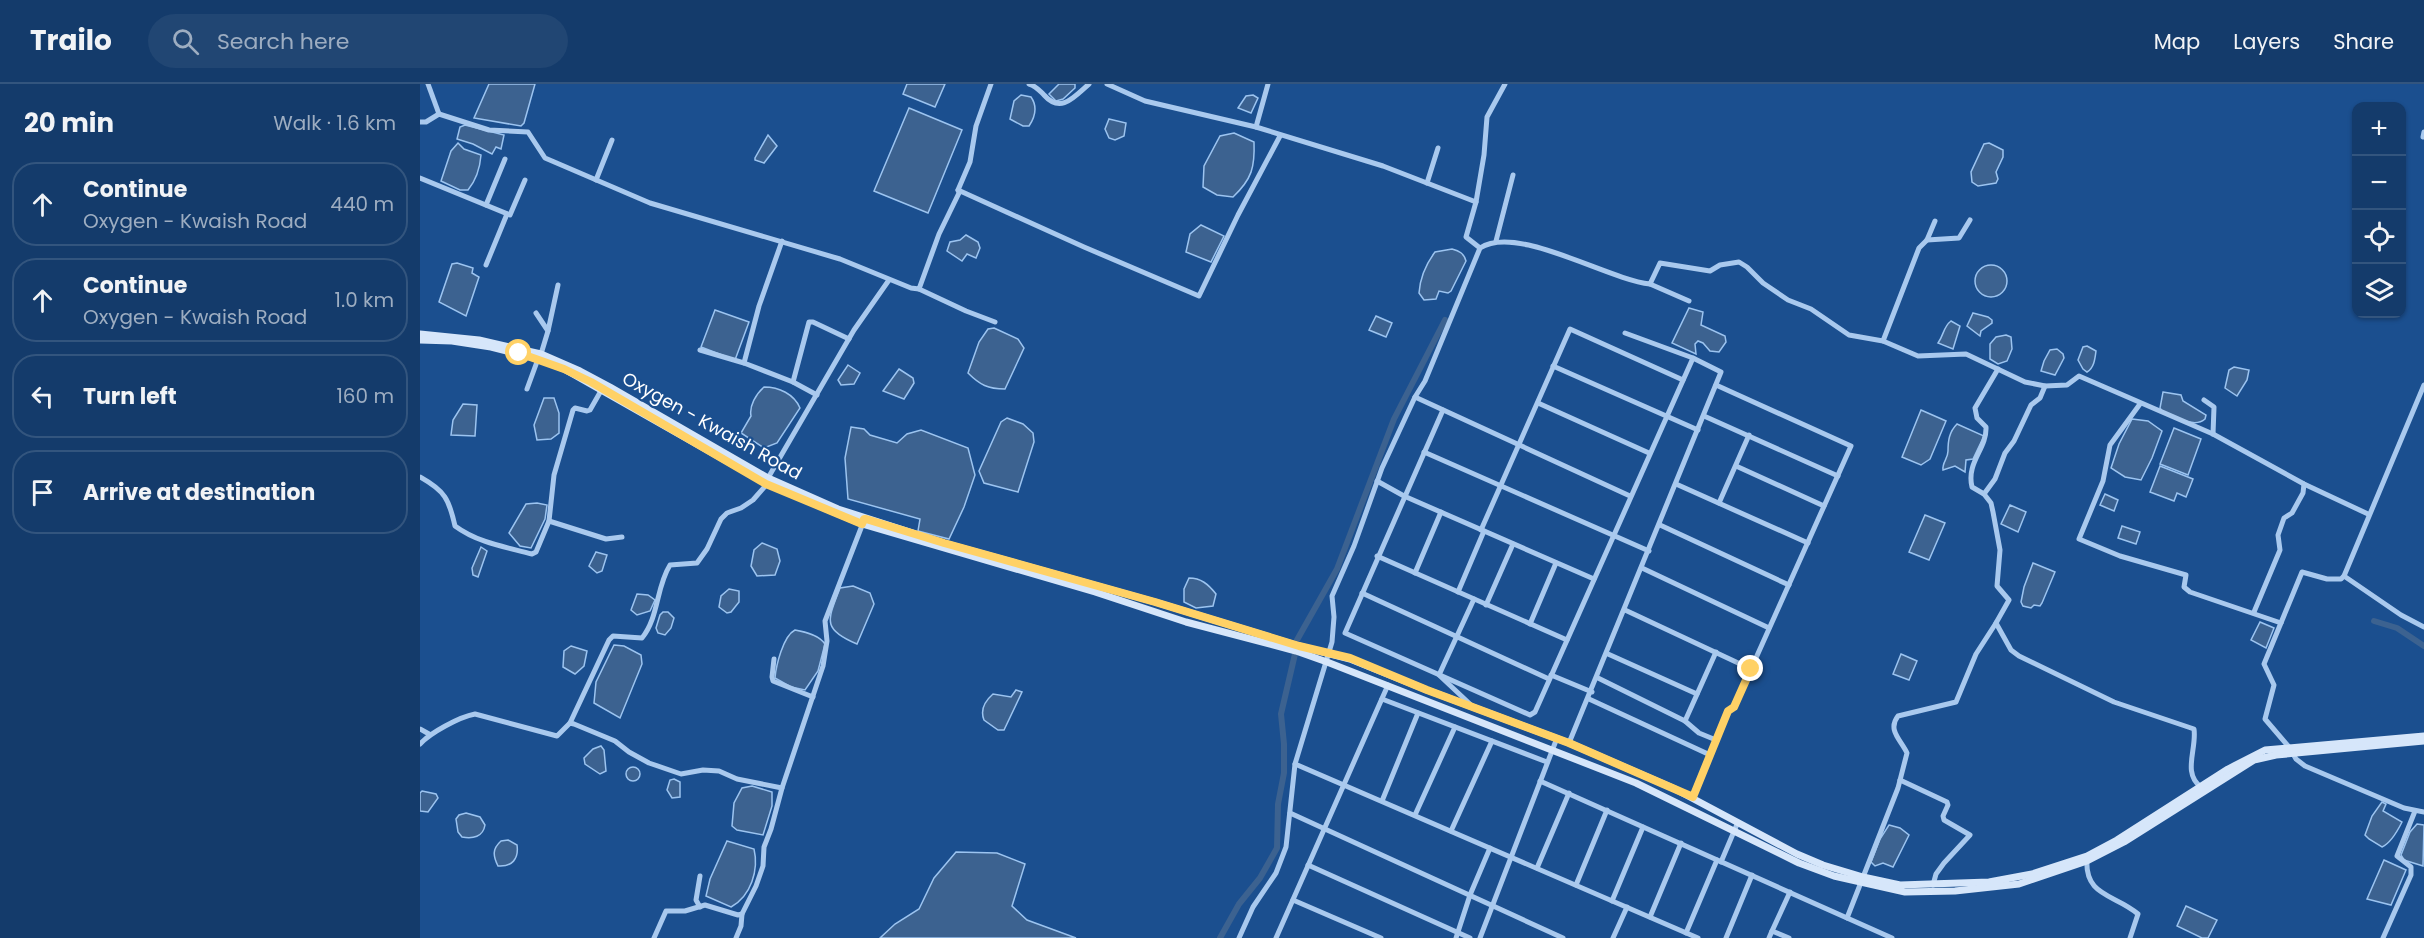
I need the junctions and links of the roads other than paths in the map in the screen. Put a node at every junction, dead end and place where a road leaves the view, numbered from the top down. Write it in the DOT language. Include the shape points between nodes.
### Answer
graph roads {
  1 [pos="428,84"];
  2 [pos="991,84"];
  3 [pos="1029,84"];
  4 [pos="1089,84"];
  5 [pos="1107,84"];
  6 [pos="1268,84"];
  7 [pos="1505,84"];
  8 [pos="439,114"];
  9 [pos="420,122"];
  10 [pos="1256,127"];
  11 [pos="1280,136"];
  12 [pos="612,140"];
  13 [pos="1438,148"];
  14 [pos="505,159"];
  15 [pos="1514,175"];
  16 [pos="420,178"];
  17 [pos="525,180"];
  18 [pos="596,180"];
  19 [pos="1427,183"];
  20 [pos="958,190"];
  21 [pos="1476,202"];
  22 [pos="486,205"];
  23 [pos="507,214"];
  24 [pos="1935,220"];
  25 [pos="1970,220"];
  26 [pos="1927,240"];
  27 [pos="782,241"];
  28 [pos="1496,241"];
  29 [pos="1480,248"];
  30 [pos="486,265"];
  31 [pos="889,280"];
  32 [pos="1650,284"];
  33 [pos="558,285"];
  34 [pos="919,289"];
  35 [pos="1689,301"];
  36 [pos="536,313"];
  37 [pos="995,322"];
  38 [pos="548,331"];
  39 [pos="1625,333"];
  40 [pos="420,334"];
  41 [pos="849,339"];
  42 [pos="420,340"];
  43 [pos="1883,341"];
  44 [pos="700,350"];
  45 [pos="540,357"];
  46 [pos="1693,358"];
  47 [pos="744,363"];
  48 [pos="1554,366"];
  49 [pos="1998,369"];
  50 [pos="1683,380"];
  51 [pos="793,382"];
  52 [pos="1716,385"];
  53 [pos="2424,386"];
  54 [pos="2045,387"];
  55 [pos="527,389"];
  56 [pos="602,389"];
  57 [pos="817,394"];
  58 [pos="1415,397"];
  59 [pos="2204,400"];
  60 [pos="1538,403"];
  61 [pos="2140,404"];
  62 [pos="1443,410"];
  63 [pos="1666,416"];
  64 [pos="1704,416"];
  65 [pos="1698,430"];
  66 [pos="2212,434"];
  67 [pos="1749,435"];
  68 [pos="1520,445"];
  69 [pos="1424,452"];
  70 [pos="1649,453"];
  71 [pos="1736,466"];
  72 [pos="1838,476"];
  73 [pos="420,477"];
  74 [pos="767,481"];
  75 [pos="1377,481"];
  76 [pos="1676,484"];
  77 [pos="2304,484"];
  78 [pos="1500,487"];
  79 [pos="1984,494"];
  80 [pos="1404,496"];
  81 [pos="1630,496"];
  82 [pos="1719,503"];
  83 [pos="1824,506"];
  84 [pos="1441,512"];
  85 [pos="2368,514"];
  86 [pos="549,521"];
  87 [pos="863,521"];
  88 [pos="1660,525"];
  89 [pos="1482,531"];
  90 [pos="1612,536"];
  91 [pos="622,537"];
  92 [pos="1808,543"];
  93 [pos="1513,544"];
  94 [pos="1649,551"];
  95 [pos="1377,556"];
  96 [pos="1556,563"];
  97 [pos="1642,568"];
  98 [pos="1415,573"];
  99 [pos="2344,576"];
  100 [pos="1594,579"];
  101 [pos="1789,585"];
  102 [pos="1458,592"];
  103 [pos="1362,593"];
  104 [pos="1474,599"];
  105 [pos="1486,605"];
  106 [pos="1625,610"];
  107 [pos="2254,612"];
  108 [pos="1996,622"];
  109 [pos="2281,623"];
  110 [pos="1530,624"];
  111 [pos="2424,627"];
  112 [pos="1770,628"];
  113 [pos="1456,637"];
  114 [pos="1567,640"];
  115 [pos="1716,652"];
  116 [pos="1608,654"];
  117 [pos="1328,658"];
  118 [pos="774,659"];
  119 [pos="1751,669"];
  120 [pos="1439,675"];
  121 [pos="1550,677"];
  122 [pos="1598,678"];
  123 [pos="1388,685"];
  124 [pos="1592,692"];
  125 [pos="1697,694"];
  126 [pos="813,696"];
  127 [pos="1382,699"];
  128 [pos="1588,699"];
  129 [pos="1472,707"];
  130 [pos="1419,713"];
  131 [pos="1685,721"];
  132 [pos="570,723"];
  133 [pos="1455,727"];
  134 [pos="420,729"];
  135 [pos="429,734"];
  136 [pos="2424,736"];
  137 [pos="1557,738"];
  138 [pos="1716,740"];
  139 [pos="1492,741"];
  140 [pos="2424,741"];
  141 [pos="1569,743"];
  142 [pos="420,744"];
  143 [pos="1553,749"];
  144 [pos="2290,750"];
  145 [pos="1708,754"];
  146 [pos="1547,762"];
  147 [pos="1295,764"];
  148 [pos="1540,780"];
  149 [pos="1900,780"];
  150 [pos="1344,785"];
  151 [pos="2201,787"];
  152 [pos="782,788"];
  153 [pos="1569,794"];
  154 [pos="1693,797"];
  155 [pos="1382,801"];
  156 [pos="1606,810"];
  157 [pos="2415,811"];
  158 [pos="2424,812"];
  159 [pos="1290,813"];
  160 [pos="1415,815"];
  161 [pos="1738,822"];
  162 [pos="1643,827"];
  163 [pos="1324,830"];
  164 [pos="1735,830"];
  165 [pos="1452,831"];
  166 [pos="1681,843"];
  167 [pos="1490,848"];
  168 [pos="1511,857"];
  169 [pos="2087,859"];
  170 [pos="1719,861"];
  171 [pos="1308,865"];
  172 [pos="1537,868"];
  173 [pos="1752,875"];
  174 [pos="700,876"];
  175 [pos="1862,880"];
  176 [pos="1576,885"];
  177 [pos="1933,885"];
  178 [pos="1790,892"];
  179 [pos="1470,896"];
  180 [pos="1293,900"];
  181 [pos="1612,901"];
  182 [pos="1492,905"];
  183 [pos="700,906"];
  184 [pos="1628,907"];
  185 [pos="742,914"];
  186 [pos="1650,917"];
  187 [pos="1847,918"];
  188 [pos="1772,930"];
  189 [pos="1686,933"];
  190 [pos="1457,935"];
  191 [pos="1277,936"];
  192 [pos="652,938"];
  193 [pos="736,938"];
  194 [pos="1239,938"];
  195 [pos="1285,938"];
  196 [pos="1381,938"];
  197 [pos="1470,938"];
  198 [pos="1480,938"];
  199 [pos="1563,938"];
  200 [pos="1613,938"];
  201 [pos="1698,938"];
  202 [pos="1726,938"];
  203 [pos="1769,938"];
  204 [pos="1789,938"];
  205 [pos="1892,938"];
  206 [pos="2130,938"];
  207 [pos="2383,938"];
  1 -- 8 [label="street"];
  2 -- 20 [label="street" via="976,126 970,162"];
  3 -- 4 [label="street" via="1058,105 1065,104"];
  5 -- 10 [label="street" via="1145,101"];
  6 -- 10 [label="street"];
  7 -- 21 [label="street" via="1487,117"];
  8 -- 9 [label="street"];
  8 -- 18 [label="street" via="489,130 528,132 545,158"];
  10 -- 11 [label="street"];
  11 -- 19 [label="street"];
  11 -- 20 [label="street" via="1200,296"];
  12 -- 18 [label="street"];
  13 -- 19 [label="street"];
  14 -- 22 [label="street"];
  15 -- 28 [label="street"];
  16 -- 22 [label="street"];
  17 -- 23 [label="street" via="510,215"];
  18 -- 27 [label="street" via="650,203"];
  19 -- 21 [label="street"];
  20 -- 34 [label="street"];
  21 -- 29 [label="street" via="1466,237"];
  22 -- 23 [label="street"];
  23 -- 30 [label="street"];
  24 -- 26 [label="street"];
  25 -- 26 [label="street" via="1959,238"];
  26 -- 43 [label="street" via="1919,248"];
  27 -- 31 [label="street"];
  27 -- 47 [label="street"];
  28 -- 29 [label="street"];
  28 -- 32 [label="street" via="1535,246"];
  29 -- 58 [label="street"];
  31 -- 34 [label="street"];
  31 -- 41 [label="street"];
  32 -- 35 [label="street"];
  32 -- 43 [label="street" via="1660,263 1710,271 1739,262 1788,300 1811,309 1849,335"];
  33 -- 38 [label="street"];
  34 -- 37 [label="street"];
  36 -- 38 [label="street"];
  38 -- 45 [label="street"];
  39 -- 46 [label="street"];
  40 -- 45 [label="main road, Oxygen - Kwaish Road" via="479,340"];
  41 -- 51 [label="street" via="809,322"];
  41 -- 57 [label="street"];
  42 -- 45 [label="main road, Oxygen - Kwaish Road" via="452,341"];
  43 -- 49 [label="street" via="1918,356 1966,354"];
  44 -- 47 [label="street"];
  45 -- 55 [label="street"];
  45 -- 56 [label="main road, Oxygen - Kwaish Road"];
  45 -- 74 [label="main road, Oxygen - Kwaish Road" via="610,387"];
  46 -- 50 [label="street"];
  46 -- 52 [label="street" via="1721,372"];
  47 -- 51 [label="street"];
  48 -- 50 [label="street" via="1570,329"];
  48 -- 60 [label="street"];
  48 -- 63 [label="street"];
  49 -- 54 [label="street"];
  49 -- 79 [label="street" via="1975,408 1987,434 1972,464 1971,485"];
  50 -- 63 [label="street"];
  51 -- 57 [label="street"];
  52 -- 64 [label="street"];
  52 -- 72 [label="street" via="1851,446"];
  53 -- 85 [label="street"];
  54 -- 61 [label="street" via="2067,385 2079,376"];
  54 -- 79 [label="street" via="2031,405"];
  56 -- 74 [label="main road, Oxygen - Kwaish Road"];
  56 -- 86 [label="street" via="590,410 573,410 554,475"];
  57 -- 74 [label="street"];
  58 -- 62 [label="street"];
  58 -- 75 [label="street"];
  59 -- 66 [label="street" via="2214,407"];
  60 -- 68 [label="street"];
  60 -- 70 [label="street"];
  61 -- 66 [label="street"];
  61 -- 107 [label="street" via="2110,445 2103,481 2079,539 2120,556 2186,574 2184,587 2190,592"];
  62 -- 68 [label="street"];
  62 -- 69 [label="street"];
  63 -- 65 [label="street"];
  63 -- 70 [label="street"];
  64 -- 65 [label="street"];
  64 -- 67 [label="street"];
  65 -- 76 [label="street"];
  66 -- 77 [label="street"];
  67 -- 71 [label="street"];
  67 -- 72 [label="street"];
  68 -- 78 [label="street"];
  68 -- 81 [label="street"];
  69 -- 78 [label="street"];
  69 -- 80 [label="street"];
  70 -- 81 [label="street"];
  71 -- 82 [label="street"];
  71 -- 83 [label="street"];
  72 -- 83 [label="street"];
  73 -- 86 [label="street" via="443,494 452,508 455,526 493,544 532,554"];
  74 -- 87 [label="main road, Oxygen - Kwaish Road"];
  74 -- 132 [label="street" via="753,500 721,519 697,563 670,565 645,635 613,636 609,640"];
  75 -- 80 [label="street"];
  75 -- 117 [label="street" via="1332,596 1334,617"];
  76 -- 82 [label="street"];
  76 -- 88 [label="street"];
  77 -- 85 [label="street"];
  77 -- 107 [label="street" via="2292,513 2284,518 2278,536 2280,550"];
  78 -- 89 [label="street"];
  78 -- 90 [label="street"];
  79 -- 108 [label="street" via="1991,503 1999,542 1996,586 2009,600"];
  80 -- 84 [label="street"];
  80 -- 95 [label="street"];
  81 -- 90 [label="street"];
  82 -- 92 [label="street"];
  83 -- 92 [label="street"];
  84 -- 89 [label="street"];
  84 -- 98 [label="street"];
  85 -- 99 [label="street"];
  86 -- 91 [label="street" via="606,539"];
  87 -- 117 [label="main road, Oxygen - Kwaish Road" via="1155,602"];
  87 -- 117 [label="main road, Oxygen - Kwaish Road" via="1186,622"];
  87 -- 126 [label="street" via="825,621 826,651"];
  88 -- 94 [label="street"];
  88 -- 101 [label="street"];
  89 -- 93 [label="street"];
  89 -- 102 [label="street"];
  90 -- 94 [label="street"];
  90 -- 100 [label="street"];
  92 -- 101 [label="street"];
  93 -- 96 [label="street"];
  93 -- 105 [label="street"];
  94 -- 97 [label="street"];
  95 -- 98 [label="street"];
  95 -- 103 [label="street"];
  96 -- 100 [label="street"];
  96 -- 110 [label="street"];
  97 -- 106 [label="street"];
  97 -- 112 [label="street"];
  98 -- 102 [label="street"];
  99 -- 109 [label="street" via="2327,579 2302,572"];
  99 -- 111 [label="street"];
  100 -- 114 [label="street"];
  101 -- 112 [label="street"];
  102 -- 104 [label="street"];
  103 -- 113 [label="street"];
  103 -- 120 [label="street" via="1345,633"];
  104 -- 105 [label="street"];
  104 -- 113 [label="street"];
  105 -- 110 [label="street"];
  106 -- 115 [label="street"];
  106 -- 116 [label="street"];
  107 -- 109 [label="street"];
  108 -- 149 [label="street" via="1976,654 1956,702 1898,716 1894,731 1907,753"];
  108 -- 151 [label="street" via="2019,656 2114,702 2194,729 2190,775"];
  109 -- 144 [label="street" via="2264,664 2274,685 2265,719"];
  110 -- 114 [label="street"];
  112 -- 119 [label="street"];
  113 -- 120 [label="street"];
  113 -- 121 [label="street"];
  114 -- 121 [label="street"];
  115 -- 119 [label="street"];
  115 -- 125 [label="street"];
  116 -- 122 [label="street"];
  116 -- 125 [label="street"];
  117 -- 123 [label="main road, Oxygen - Kwaish Road"];
  117 -- 129 [label="main road, Oxygen - Kwaish Road" via="1350,658"];
  117 -- 147 [label="street"];
  118 -- 126 [label="street" via="773,681"];
  119 -- 138 [label="street"];
  120 -- 121 [label="street" via="1530,715 1535,712"];
  120 -- 129 [label="street"];
  121 -- 124 [label="street"];
  122 -- 124 [label="street"];
  122 -- 131 [label="street"];
  123 -- 127 [label="street"];
  123 -- 143 [label="main road, Oxygen - Kwaish Road"];
  124 -- 128 [label="street"];
  125 -- 131 [label="street"];
  126 -- 152 [label="street"];
  127 -- 130 [label="street"];
  127 -- 150 [label="street"];
  128 -- 141 [label="street"];
  128 -- 145 [label="street"];
  129 -- 137 [label="main road, Oxygen - Kwaish Road"];
  130 -- 133 [label="street"];
  130 -- 155 [label="street"];
  131 -- 138 [label="street"];
  132 -- 135 [label="street" via="557,736 475,714"];
  132 -- 152 [label="street" via="615,741 649,763 681,774 719,771 737,779"];
  133 -- 139 [label="street"];
  133 -- 160 [label="street"];
  134 -- 135 [label="street"];
  135 -- 142 [label="street"];
  136 -- 144 [label="main road, Oxygen - Kwaish Road"];
  137 -- 141 [label="main road, Oxygen - Kwaish Road"];
  137 -- 143 [label="street"];
  138 -- 154 [label="street"];
  139 -- 146 [label="street"];
  139 -- 165 [label="street"];
  140 -- 144 [label="main road, Oxygen - Kwaish Road"];
  141 -- 154 [label="main road, Oxygen - Kwaish Road"];
  143 -- 146 [label="street"];
  143 -- 164 [label="main road, Oxygen - Kwaish Road"];
  144 -- 151 [label="main road, Oxygen - Kwaish Road" via="2265,750"];
  144 -- 157 [label="street" via="2306,766"];
  144 -- 169 [label="main road, Oxygen - Kwaish Road" via="2254,760 2124,842"];
  146 -- 148 [label="street"];
  147 -- 150 [label="street"];
  147 -- 159 [label="street"];
  148 -- 153 [label="street"];
  148 -- 168 [label="street"];
  149 -- 175 [label="street"];
  149 -- 177 [label="street" via="1947,802 1944,820 1970,835 1944,863"];
  150 -- 155 [label="street"];
  150 -- 163 [label="street"];
  151 -- 169 [label="main road, Oxygen - Kwaish Road"];
  152 -- 185 [label="street" via="764,847 763,866"];
  153 -- 156 [label="street"];
  153 -- 172 [label="street"];
  154 -- 161 [label="main road, Oxygen - Kwaish Road"];
  155 -- 160 [label="street"];
  156 -- 162 [label="street"];
  156 -- 176 [label="street"];
  157 -- 158 [label="street"];
  157 -- 207 [label="street" via="2397,856 2411,867 2411,875"];
  159 -- 163 [label="street"];
  159 -- 194 [label="street" via="1282,860"];
  160 -- 165 [label="street"];
  161 -- 164 [label="street"];
  161 -- 175 [label="main road, Oxygen - Kwaish Road" via="1797,854"];
  162 -- 166 [label="street"];
  162 -- 181 [label="street"];
  163 -- 171 [label="street"];
  163 -- 179 [label="street"];
  164 -- 170 [label="street"];
  164 -- 175 [label="main road, Oxygen - Kwaish Road" via="1799,863"];
  165 -- 167 [label="street"];
  166 -- 170 [label="street"];
  166 -- 186 [label="street"];
  167 -- 168 [label="street"];
  167 -- 179 [label="street"];
  168 -- 172 [label="street"];
  168 -- 182 [label="street"];
  169 -- 175 [label="main road, Oxygen - Kwaish Road" via="2037,879 1997,887 1905,892"];
  169 -- 177 [label="main road, Oxygen - Kwaish Road" via="2011,878"];
  169 -- 206 [label="street" via="2085,870 2098,890 2138,914"];
  170 -- 173 [label="street"];
  170 -- 189 [label="street"];
  171 -- 180 [label="street"];
  171 -- 190 [label="street"];
  172 -- 176 [label="street"];
  173 -- 178 [label="street"];
  173 -- 202 [label="street"];
  174 -- 183 [label="street" via="696,900"];
  175 -- 177 [label="main road, Oxygen - Kwaish Road"];
  175 -- 187 [label="street"];
  176 -- 181 [label="street"];
  178 -- 187 [label="street"];
  178 -- 188 [label="street"];
  179 -- 182 [label="street"];
  179 -- 190 [label="street"];
  180 -- 191 [label="street"];
  180 -- 196 [label="street"];
  181 -- 184 [label="street"];
  182 -- 198 [label="street"];
  182 -- 199 [label="street"];
  183 -- 185 [label="street"];
  183 -- 192 [label="street" via="666,911"];
  184 -- 186 [label="street"];
  184 -- 200 [label="street"];
  185 -- 193 [label="street"];
  186 -- 189 [label="street"];
  187 -- 205 [label="street"];
  188 -- 203 [label="street"];
  188 -- 204 [label="street"];
  189 -- 201 [label="street"];
  190 -- 197 [label="street"];
  191 -- 195 [label="street"];
}
